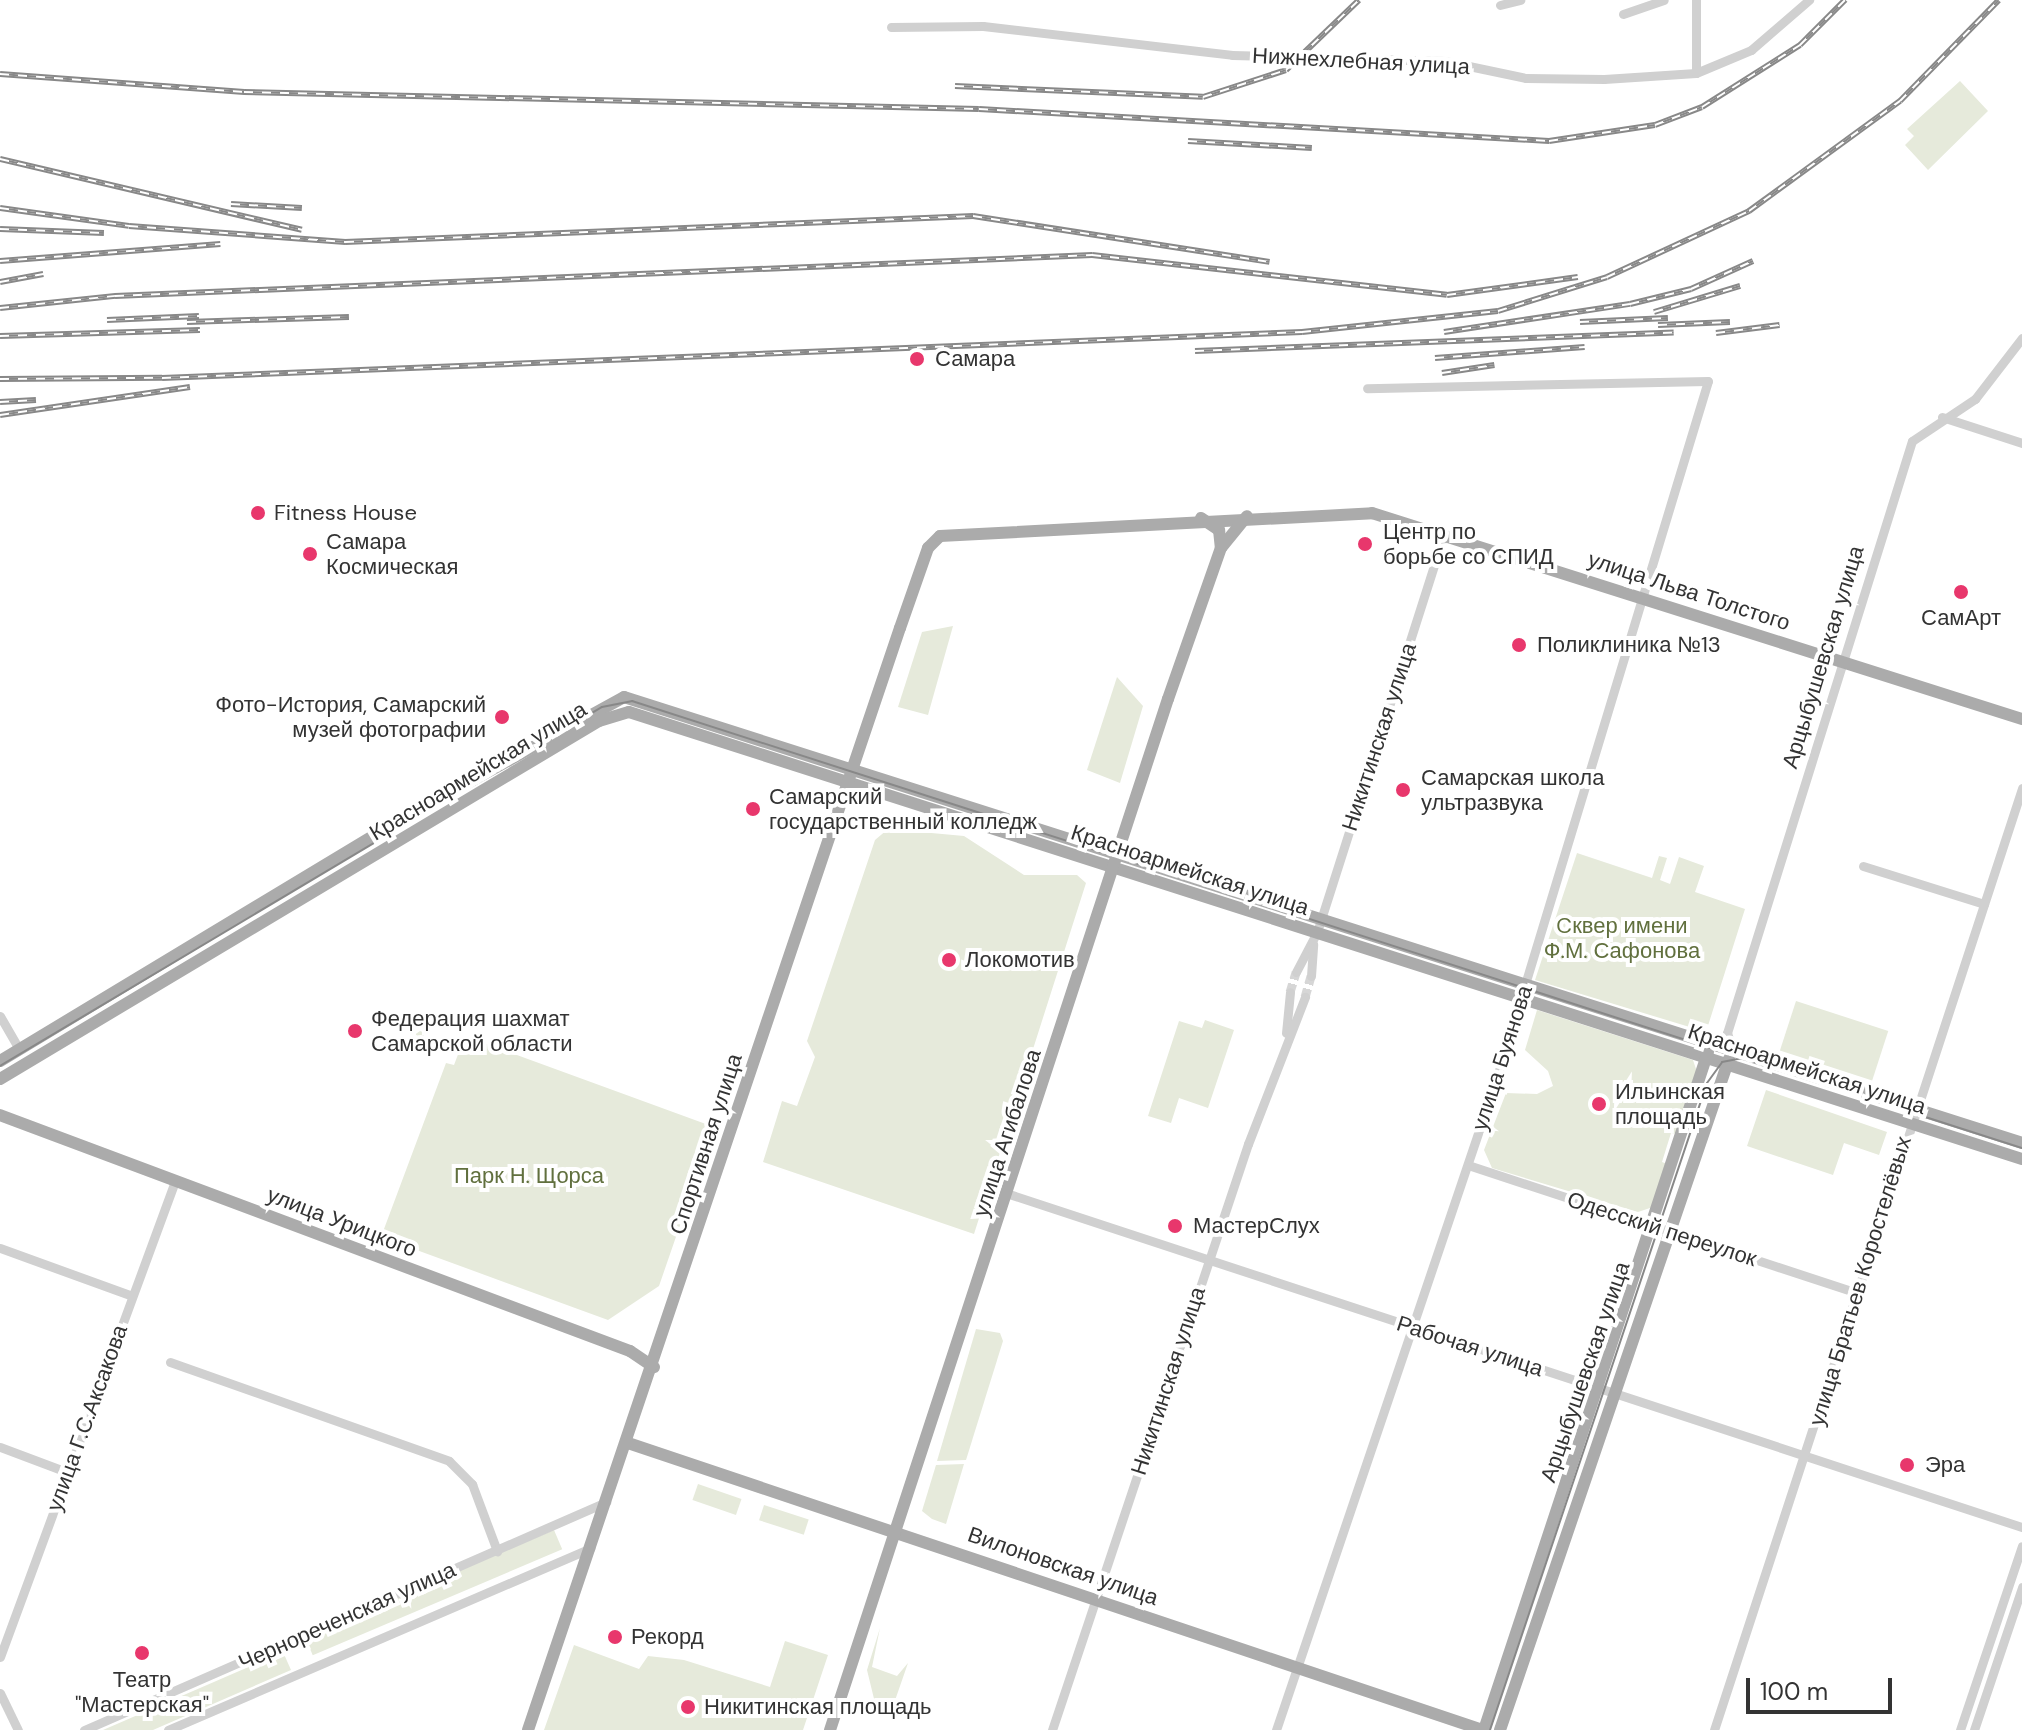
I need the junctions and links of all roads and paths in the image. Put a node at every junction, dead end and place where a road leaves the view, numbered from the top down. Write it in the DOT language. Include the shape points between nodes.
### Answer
graph roads {
  1 [pos="1520,0"];
  2 [pos="1664,0"];
  3 [pos="1696,0"];
  4 [pos="1809,0"];
  5 [pos="1500,5"];
  6 [pos="1623,14"];
  7 [pos="891,27"];
  8 [pos="1696,73"];
  9 [pos="2022,338"];
  10 [pos="1367,388"];
  11 [pos="1941,416"];
  12 [pos="2022,443"];
  13 [pos="1247,516"];
  14 [pos="1198,518"];
  15 [pos="1444,533"];
  16 [pos="1221,548"];
  17 [pos="920,571"];
  18 [pos="1642,597"];
  19 [pos="1843,662"];
  20 [pos="2022,719"];
  21 [pos="854,766"];
  22 [pos="849,781"];
  23 [pos="2022,788"];
  24 [pos="1119,850"];
  25 [pos="1114,866"];
  26 [pos="1863,866"];
  27 [pos="1984,904"];
  28 [pos="1322,915"];
  29 [pos="1315,936"];
  30 [pos="1296,972"];
  31 [pos="1311,976"];
  32 [pos="1527,982"];
  33 [pos="1290,992"];
  34 [pos="1305,997"];
  35 [pos="1521,998"];
  36 [pos="0,1016"];
  37 [pos="1286,1033"];
  38 [pos="1727,1033"];
  39 [pos="1712,1042"];
  40 [pos="1732,1048"];
  41 [pos="19,1049"];
  42 [pos="1706,1057"];
  43 [pos="0,1061"];
  44 [pos="1727,1064"];
  45 [pos="0,1079"];
  46 [pos="1915,1108"];
  47 [pos="4,1118"];
  48 [pos="1910,1123"];
  49 [pos="2022,1143"];
  50 [pos="2022,1159"];
  51 [pos="1468,1165"];
  52 [pos="175,1181"];
  53 [pos="1009,1194"];
  54 [pos="1655,1227"];
  55 [pos="1670,1232"];
  56 [pos="0,1248"];
  57 [pos="1209,1260"];
  58 [pos="1857,1293"];
  59 [pos="130,1295"];
  60 [pos="1412,1327"];
  61 [pos="170,1362"];
  62 [pos="654,1367"];
  63 [pos="1600,1388"];
  64 [pos="1615,1393"];
  65 [pos="628,1443"];
  66 [pos="0,1447"];
  67 [pos="1805,1456"];
  68 [pos="67,1472"];
  69 [pos="609,1500"];
  70 [pos="2022,1527"];
  71 [pos="894,1531"];
  72 [pos="2022,1546"];
  73 [pos="593,1547"];
  74 [pos="497,1551"];
  75 [pos="2022,1587"];
  76 [pos="1096,1598"];
  77 [pos="0,1657"];
  78 [pos="1299,1667"];
  79 [pos="0,1693"];
  80 [pos="171,1729"];
  81 [pos="18,1730"];
  82 [pos="84,1730"];
  83 [pos="528,1730"];
  84 [pos="830,1730"];
  85 [pos="1052,1730"];
  86 [pos="1276,1730"];
  87 [pos="1484,1730"];
  88 [pos="1500,1730"];
  89 [pos="1714,1730"];
  90 [pos="1960,1730"];
  91 [pos="1974,1730"];
  1 -- 5 [label="street"];
  2 -- 6 [label="street"];
  3 -- 8 [label="street"];
  4 -- 8 [label="street, Нижнехлебная улица" via="1751,50"];
  7 -- 8 [label="street, Нижнехлебная улица" via="983,26 1054,39 1323,61 1445,61 1526,78"];
  9 -- 11 [label="street, Арцыбушевская улица" via="1975,399"];
  10 -- 18 [label="street, улица Буянова" via="1708,381"];
  11 -- 12 [label="street"];
  11 -- 19 [label="street, Арцыбушевская улица" via="1912,441"];
  13 -- 14 [label="main road, улица Льва Толстого"];
  13 -- 15 [label="main road, улица Льва Толстого" via="1360,511"];
  13 -- 16 [label="main road"];
  14 -- 16 [label="main road" via="1219,530"];
  14 -- 17 [label="main road, улица Льва Толстого" via="955,531 933,541"];
  15 -- 18 [label="main road, улица Льва Толстого"];
  15 -- 28 [label="street, Никитинская улица"];
  16 -- 24 [label="main road, улица Агибалова"];
  17 -- 21 [label="main road, Спортивная улица"];
  18 -- 19 [label="main road, улица Льва Толстого"];
  18 -- 32 [label="street, улица Буянова"];
  19 -- 20 [label="main road, улица Льва Толстого"];
  19 -- 38 [label="street, Арцыбушевская улица"];
  21 -- 22 [label="main road, Спортивная улица"];
  21 -- 24 [label="main road, Красноармейская улица"];
  21 -- 41 [label="main road, Красноармейская улица" via="649,700 613,699"];
  22 -- 25 [label="main road, Красноармейская улица"];
  22 -- 45 [label="main road, Красноармейская улица" via="641,714 618,713"];
  22 -- 62 [label="main road, Спортивная улица"];
  23 -- 27 [label="street, улица Братьев Коростелёвых"];
  24 -- 25 [label="main road, улица Агибалова"];
  24 -- 28 [label="main road, Красноармейская улица"];
  25 -- 29 [label="main road, Красноармейская улица"];
  25 -- 53 [label="main road, улица Агибалова"];
  26 -- 27 [label="street"];
  27 -- 46 [label="street, улица Братьев Коростелёвых"];
  28 -- 29 [label="street, Никитинская улица"];
  28 -- 32 [label="main road, Красноармейская улица"];
  29 -- 30 [label="street, Никитинская улица"];
  29 -- 31 [label="street, Никитинская улица"];
  29 -- 35 [label="main road, Красноармейская улица"];
  32 -- 35 [label="street, улица Буянова"];
  32 -- 39 [label="main road, Красноармейская улица"];
  33 -- 37 [label="street, Никитинская улица"];
  34 -- 37 [label="street, Никитинская улица"];
  35 -- 42 [label="main road, Красноармейская улица"];
  35 -- 51 [label="street, улица Буянова"];
  36 -- 41 [label="street"];
  37 -- 57 [label="street, Никитинская улица"];
  38 -- 39 [label="street"];
  38 -- 40 [label="street"];
  39 -- 40 [label="main road, Красноармейская улица"];
  39 -- 42 [label="main road, Арцыбушевская улица"];
  40 -- 44 [label="main road, Арцыбушевская улица"];
  40 -- 46 [label="main road, Красноармейская улица"];
  41 -- 43 [label="main road, Красноармейская улица"];
  42 -- 44 [label="main road, Красноармейская улица"];
  42 -- 54 [label="main road, Арцыбушевская улица"];
  44 -- 48 [label="main road, Красноармейская улица"];
  44 -- 55 [label="main road, Арцыбушевская улица"];
  46 -- 48 [label="street, улица Братьев Коростелёвых"];
  46 -- 49 [label="main road, Красноармейская улица"];
  47 -- 52 [label="main road, улица Урицкого"];
  48 -- 50 [label="main road, Красноармейская улица"];
  48 -- 58 [label="street, улица Братьев Коростелёвых"];
  51 -- 54 [label="street, Одесский переулок"];
  51 -- 60 [label="street, улица Буянова"];
  52 -- 59 [label="street, улица Г.С.Аксакова"];
  52 -- 62 [label="main road, улица Урицкого" via="630,1351"];
  53 -- 57 [label="street, Рабочая улица"];
  53 -- 71 [label="main road, улица Агибалова"];
  54 -- 55 [label="street, Одесский переулок"];
  54 -- 63 [label="main road, Арцыбушевская улица"];
  55 -- 58 [label="street, Одесский переулок"];
  55 -- 64 [label="main road, Арцыбушевская улица"];
  56 -- 59 [label="street"];
  57 -- 60 [label="street, Рабочая улица"];
  57 -- 76 [label="street, Никитинская улица"];
  58 -- 67 [label="street, улица Братьев Коростелёвых"];
  59 -- 68 [label="street, улица Г.С.Аксакова"];
  60 -- 63 [label="street, Рабочая улица"];
  60 -- 78 [label="street, улица Буянова"];
  61 -- 74 [label="street" via="449,1461 472,1484"];
  62 -- 65 [label="main road, Спортивная улица"];
  63 -- 64 [label="street, Рабочая улица"];
  63 -- 87 [label="main road, Арцыбушевская улица"];
  64 -- 67 [label="street, Рабочая улица"];
  64 -- 88 [label="main road, Арцыбушевская улица"];
  65 -- 69 [label="main road, Спортивная улица"];
  65 -- 71 [label="main road, Вилоновская улица"];
  66 -- 68 [label="street"];
  67 -- 70 [label="street, Рабочая улица"];
  67 -- 89 [label="street, улица Братьев Коростелёвых"];
  68 -- 77 [label="street, улица Г.С.Аксакова"];
  69 -- 73 [label="main road, Спортивная улица"];
  69 -- 74 [label="street, Чернореченская улица"];
  71 -- 76 [label="main road, Вилоновская улица"];
  71 -- 84 [label="main road, улица Агибалова"];
  72 -- 90 [label="street"];
  73 -- 80 [label="street, Чернореченская улица"];
  73 -- 83 [label="main road, Спортивная улица"];
  74 -- 82 [label="street, Чернореченская улица"];
  75 -- 91 [label="street"];
  76 -- 78 [label="main road, Вилоновская улица"];
  76 -- 85 [label="street, Никитинская улица"];
  78 -- 86 [label="street, улица Буянова"];
  78 -- 87 [label="main road, Вилоновская улица"];
  79 -- 81 [label="street"];
}
